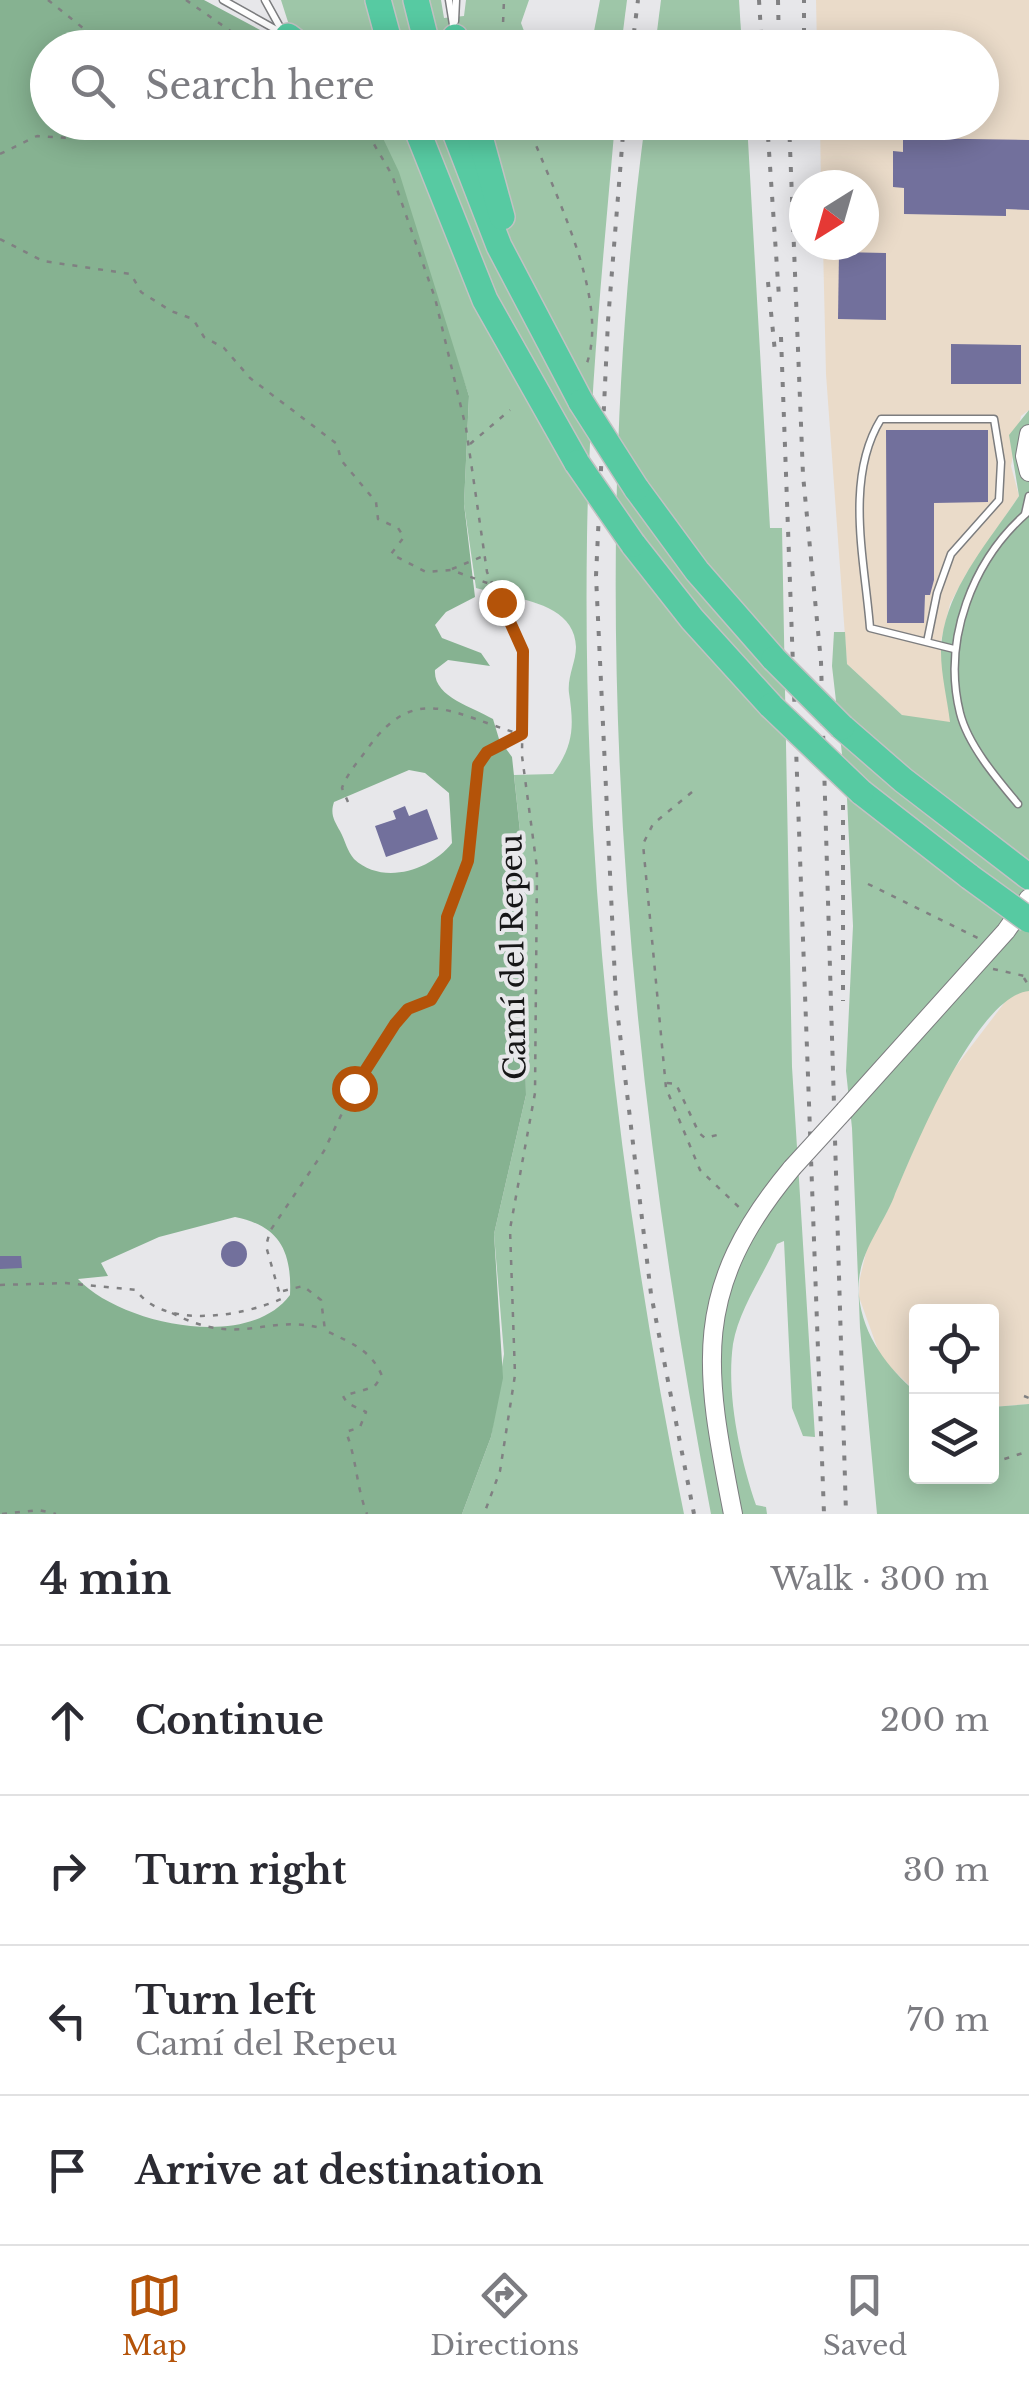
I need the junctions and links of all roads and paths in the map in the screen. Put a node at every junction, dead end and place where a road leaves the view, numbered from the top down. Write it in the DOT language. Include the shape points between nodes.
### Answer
graph roads {
  1 [pos="48,0"];
  2 [pos="186,0"];
  3 [pos="266,0"];
  4 [pos="378,0"];
  5 [pos="416,0"];
  6 [pos="448,0"];
  7 [pos="456,0"];
  8 [pos="504,0"];
  9 [pos="225,1"];
  10 [pos="86,30"];
  11 [pos="229,30"];
  12 [pos="275,30"];
  13 [pos="284,30"];
  14 [pos="386,30"];
  15 [pos="424,30"];
  16 [pos="454,30"];
  17 [pos="456,30"];
  18 [pos="503,30"];
  19 [pos="30,139"];
  20 [pos="373,140"];
  21 [pos="406,140"];
  22 [pos="420,140"];
  23 [pos="458,140"];
  24 [pos="481,140"];
  25 [pos="534,140"];
  26 [pos="0,154"];
  27 [pos="436,183"];
  28 [pos="0,239"];
  29 [pos="524,298"];
  30 [pos="587,364"];
  31 [pos="510,410"];
  32 [pos="1029,434"];
  33 [pos="469,444"];
  34 [pos="1029,472"];
  35 [pos="1029,496"];
  36 [pos="1027,512"];
  37 [pos="483,557"];
  38 [pos="451,570"];
  39 [pos="491,584"];
  40 [pos="926,642"];
  41 [pos="954,649"];
  42 [pos="522,734"];
  43 [pos="692,792"];
  44 [pos="348,802"];
  45 [pos="1018,804"];
  46 [pos="1029,877"];
  47 [pos="868,884"];
  48 [pos="1029,898"];
  49 [pos="1029,920"];
  50 [pos="993,945"];
  51 [pos="979,960"];
  52 [pos="1026,977"];
  53 [pos="1029,986"];
  54 [pos="666,1083"];
  55 [pos="717,1134"];
  56 [pos="752,1219"];
  57 [pos="0,1285"];
  58 [pos="282,1291"];
  59 [pos="167,1310"];
  60 [pos="325,1330"];
  61 [pos="1029,1451"];
  62 [pos="999,1461"];
  63 [pos="736,1509"];
  64 [pos="2,1514"];
  65 [pos="56,1514"];
  66 [pos="367,1514"];
  67 [pos="484,1514"];
  1 -- 10 [label="path"];
  2 -- 11 [label="path"];
  3 -- 13 [label="lane"];
  4 -- 14 [label="highway"];
  5 -- 15 [label="highway"];
  6 -- 16 [label="lane"];
  7 -- 17 [label="lane"];
  8 -- 18 [label="path"];
  9 -- 12 [label="lane"];
  19 -- 26 [label="path"];
  20 -- 33 [label="path, Camí del Repeu" via="410,219 435,298"];
  21 -- 27 [label="highway"];
  22 -- 27 [label="highway"];
  23 -- 29 [label="highway"];
  24 -- 29 [label="highway"];
  25 -- 30 [label="path" via="590,292 593,344"];
  27 -- 49 [label="highway, bridge" via="485,300 576,464 692,619 862,792"];
  28 -- 38 [label="path" via="43,261 131,274 141,292 193,320 250,378 337,444 341,460 376,502 378,519 404,537 391,554 434,574"];
  29 -- 46 [label="highway, bridge" via="581,402 697,571 842,727"];
  31 -- 33 [label="path"];
  32 -- 34 [label="street"];
  33 -- 37 [label="path, Camí del Repeu"];
  35 -- 36 [label="lane"];
  36 -- 41 [label="lane" via="980,571"];
  37 -- 38 [label="path"];
  37 -- 39 [label="path, Camí del Repeu"];
  38 -- 39 [label="path"];
  39 -- 42 [label="path, Camí del Repeu" via="523,651"];
  40 -- 40 [label="lane" via="870,628 860,491 867,442 880,420 994,418 1002,462 999,500 952,554"];
  40 -- 41 [label="lane"];
  41 -- 45 [label="lane" via="960,717"];
  42 -- 44 [label="path" via="442,709 410,707 385,724 348,774 342,788"];
  42 -- 58 [label="path" via="487,752 478,765 468,861 447,917 445,977 431,1000 408,1009 395,1024 270,1231 266,1246"];
  42 -- 67 [label="path, Camí del Repeu" via="538,868 535,1093 510,1230 515,1375 500,1471"];
  43 -- 54 [label="path" via="652,824 643,844"];
  47 -- 50 [label="path"];
  48 -- 50 [label="street"];
  50 -- 51 [label="street"];
  51 -- 52 [label="path"];
  51 -- 56 [label="street, bridge"];
  52 -- 53 [label="path"];
  54 -- 55 [label="path" via="676,1084 699,1133"];
  54 -- 56 [label="path" via="700,1170"];
  56 -- 63 [label="street" via="732,1254 714,1313 710,1359"];
  57 -- 59 [label="path" via="136,1290"];
  58 -- 59 [label="path" via="281,1299 258,1309 208,1315"];
  58 -- 60 [label="path" via="302,1286 320,1300"];
  59 -- 60 [label="path" via="203,1328 233,1332 303,1323"];
  60 -- 66 [label="path" via="362,1347 382,1376 374,1388 343,1396 366,1412 360,1427 346,1432"];
  61 -- 62 [label="path"];
  64 -- 65 [label="path"];
}
